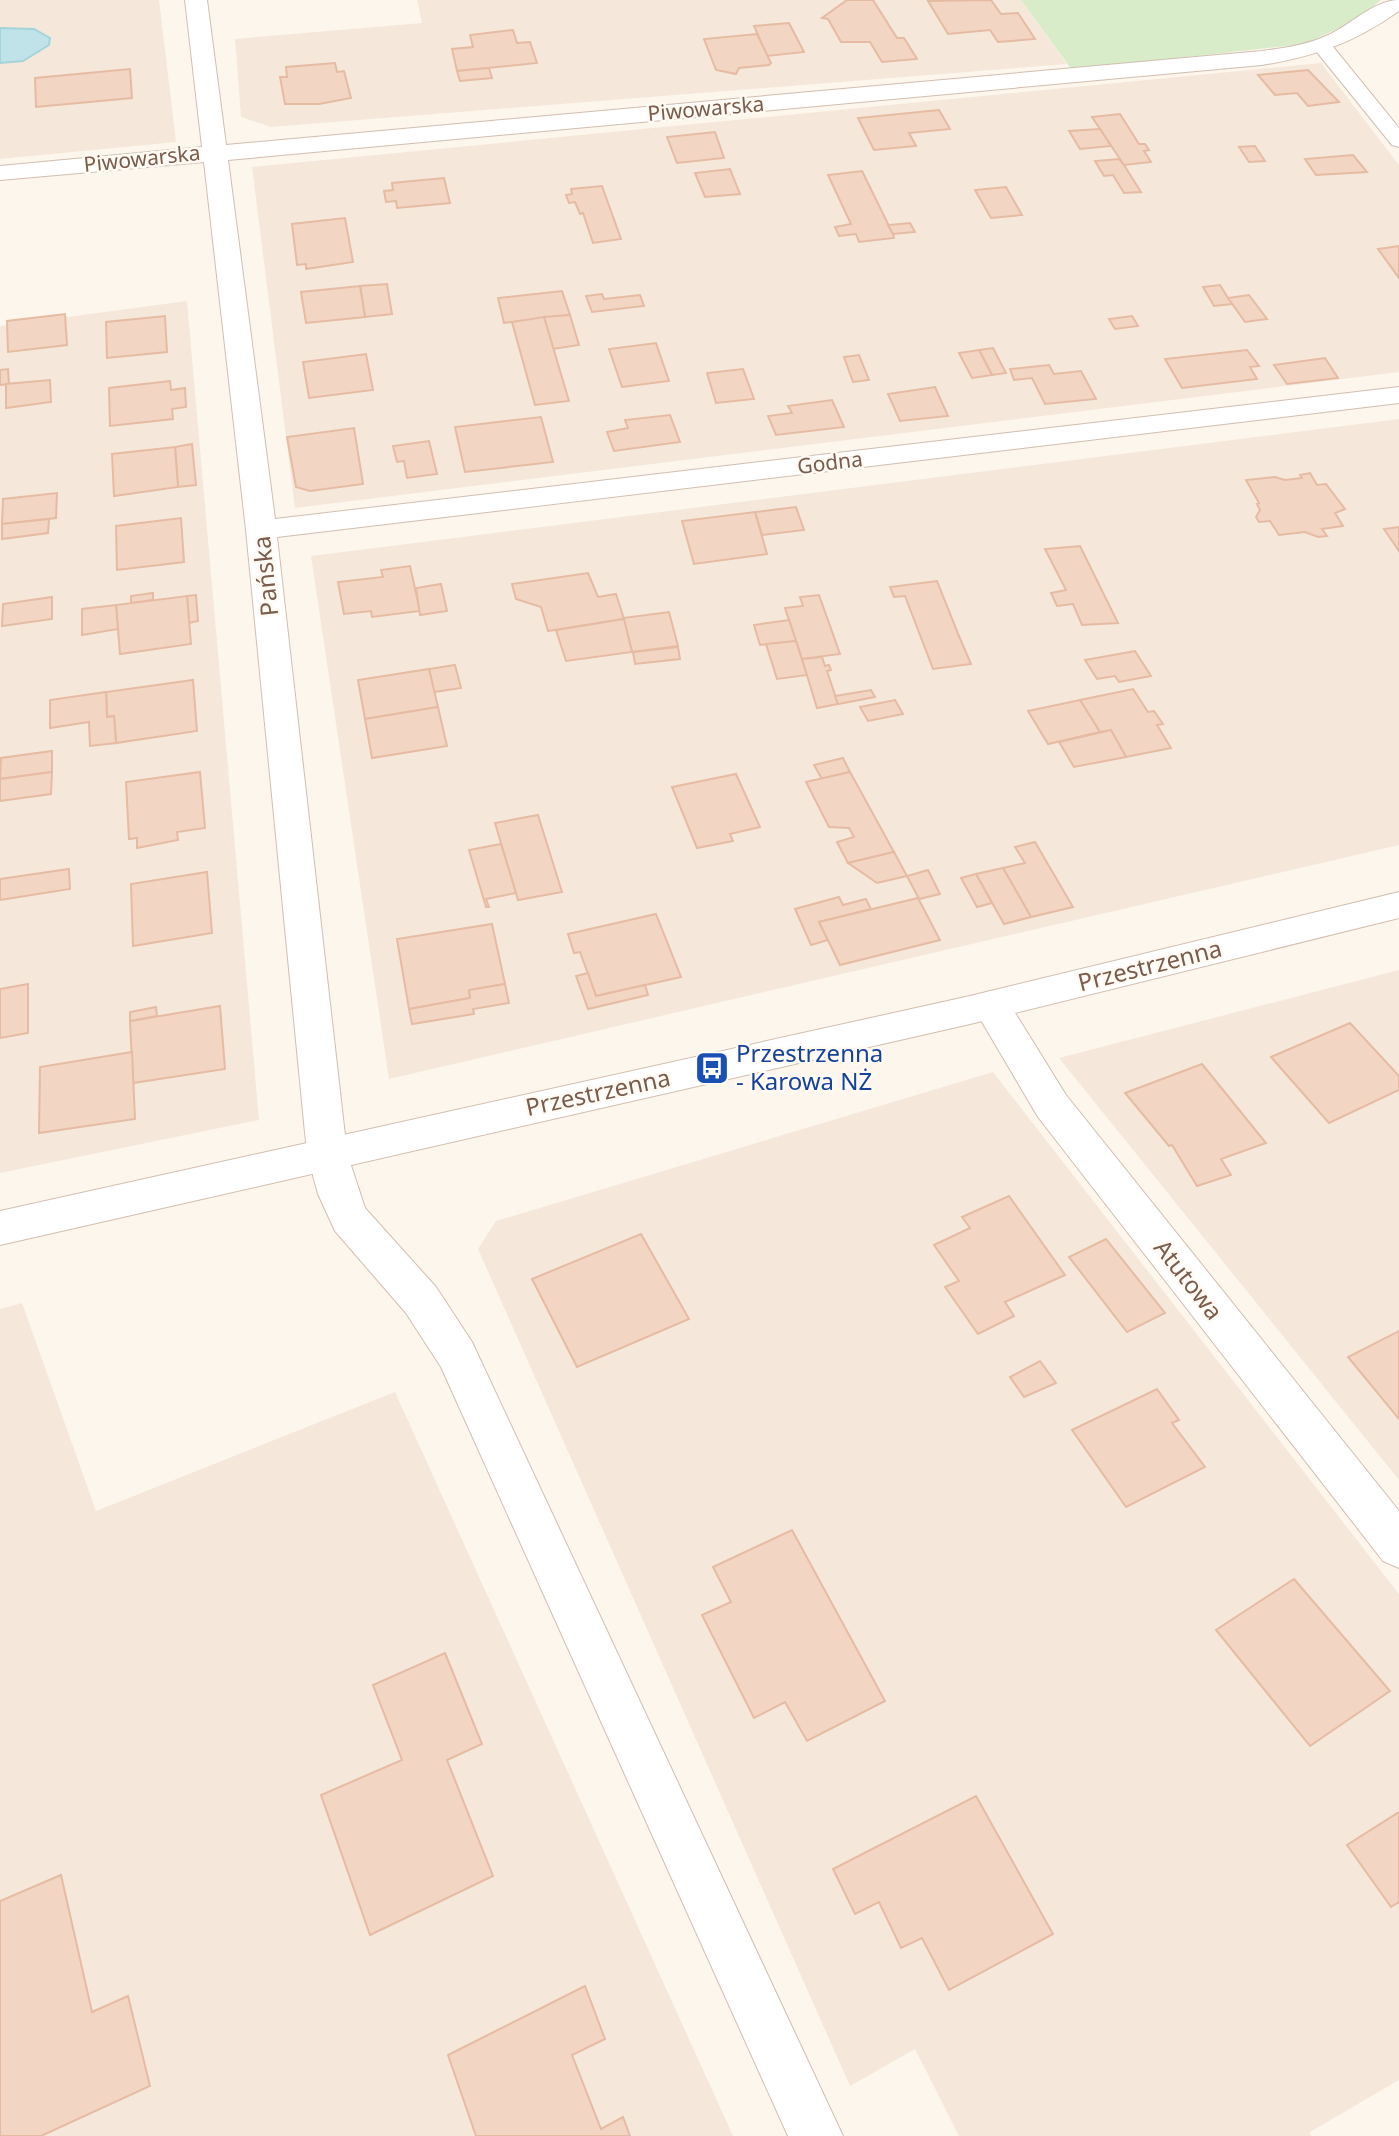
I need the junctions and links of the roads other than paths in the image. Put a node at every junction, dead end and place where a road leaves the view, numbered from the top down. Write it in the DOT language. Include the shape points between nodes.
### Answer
graph roads {
  1 [pos="196,0"];
  2 [pos="1399,1"];
  3 [pos="1323,47"];
  4 [pos="1399,141"];
  5 [pos="214,152"];
  6 [pos="0,173"];
  7 [pos="1399,395"];
  8 [pos="261,530"];
  9 [pos="1399,905"];
  10 [pos="991,1005"];
  11 [pos="327,1153"];
  12 [pos="0,1228"];
  13 [pos="1399,1546"];
  14 [pos="816,2136"];
  1 -- 5 [label="street, Pańska"];
  2 -- 3 [label="street, Piwowarska" via="1368,25"];
  3 -- 4 [label="lane"];
  3 -- 5 [label="street, Piwowarska" via="1227,61"];
  5 -- 6 [label="street, Piwowarska"];
  5 -- 8 [label="street, Pańska"];
  7 -- 8 [label="street, Godna"];
  8 -- 11 [label="street, Pańska"];
  9 -- 10 [label="street, Przestrzenna"];
  10 -- 11 [label="street, Przestrzenna"];
  10 -- 13 [label="street, Atutowa" via="1052,1106"];
  11 -- 12 [label="street, Przestrzenna"];
  11 -- 14 [label="street, Pańska" via="349,1219 421,1300 457,1355"];
}
